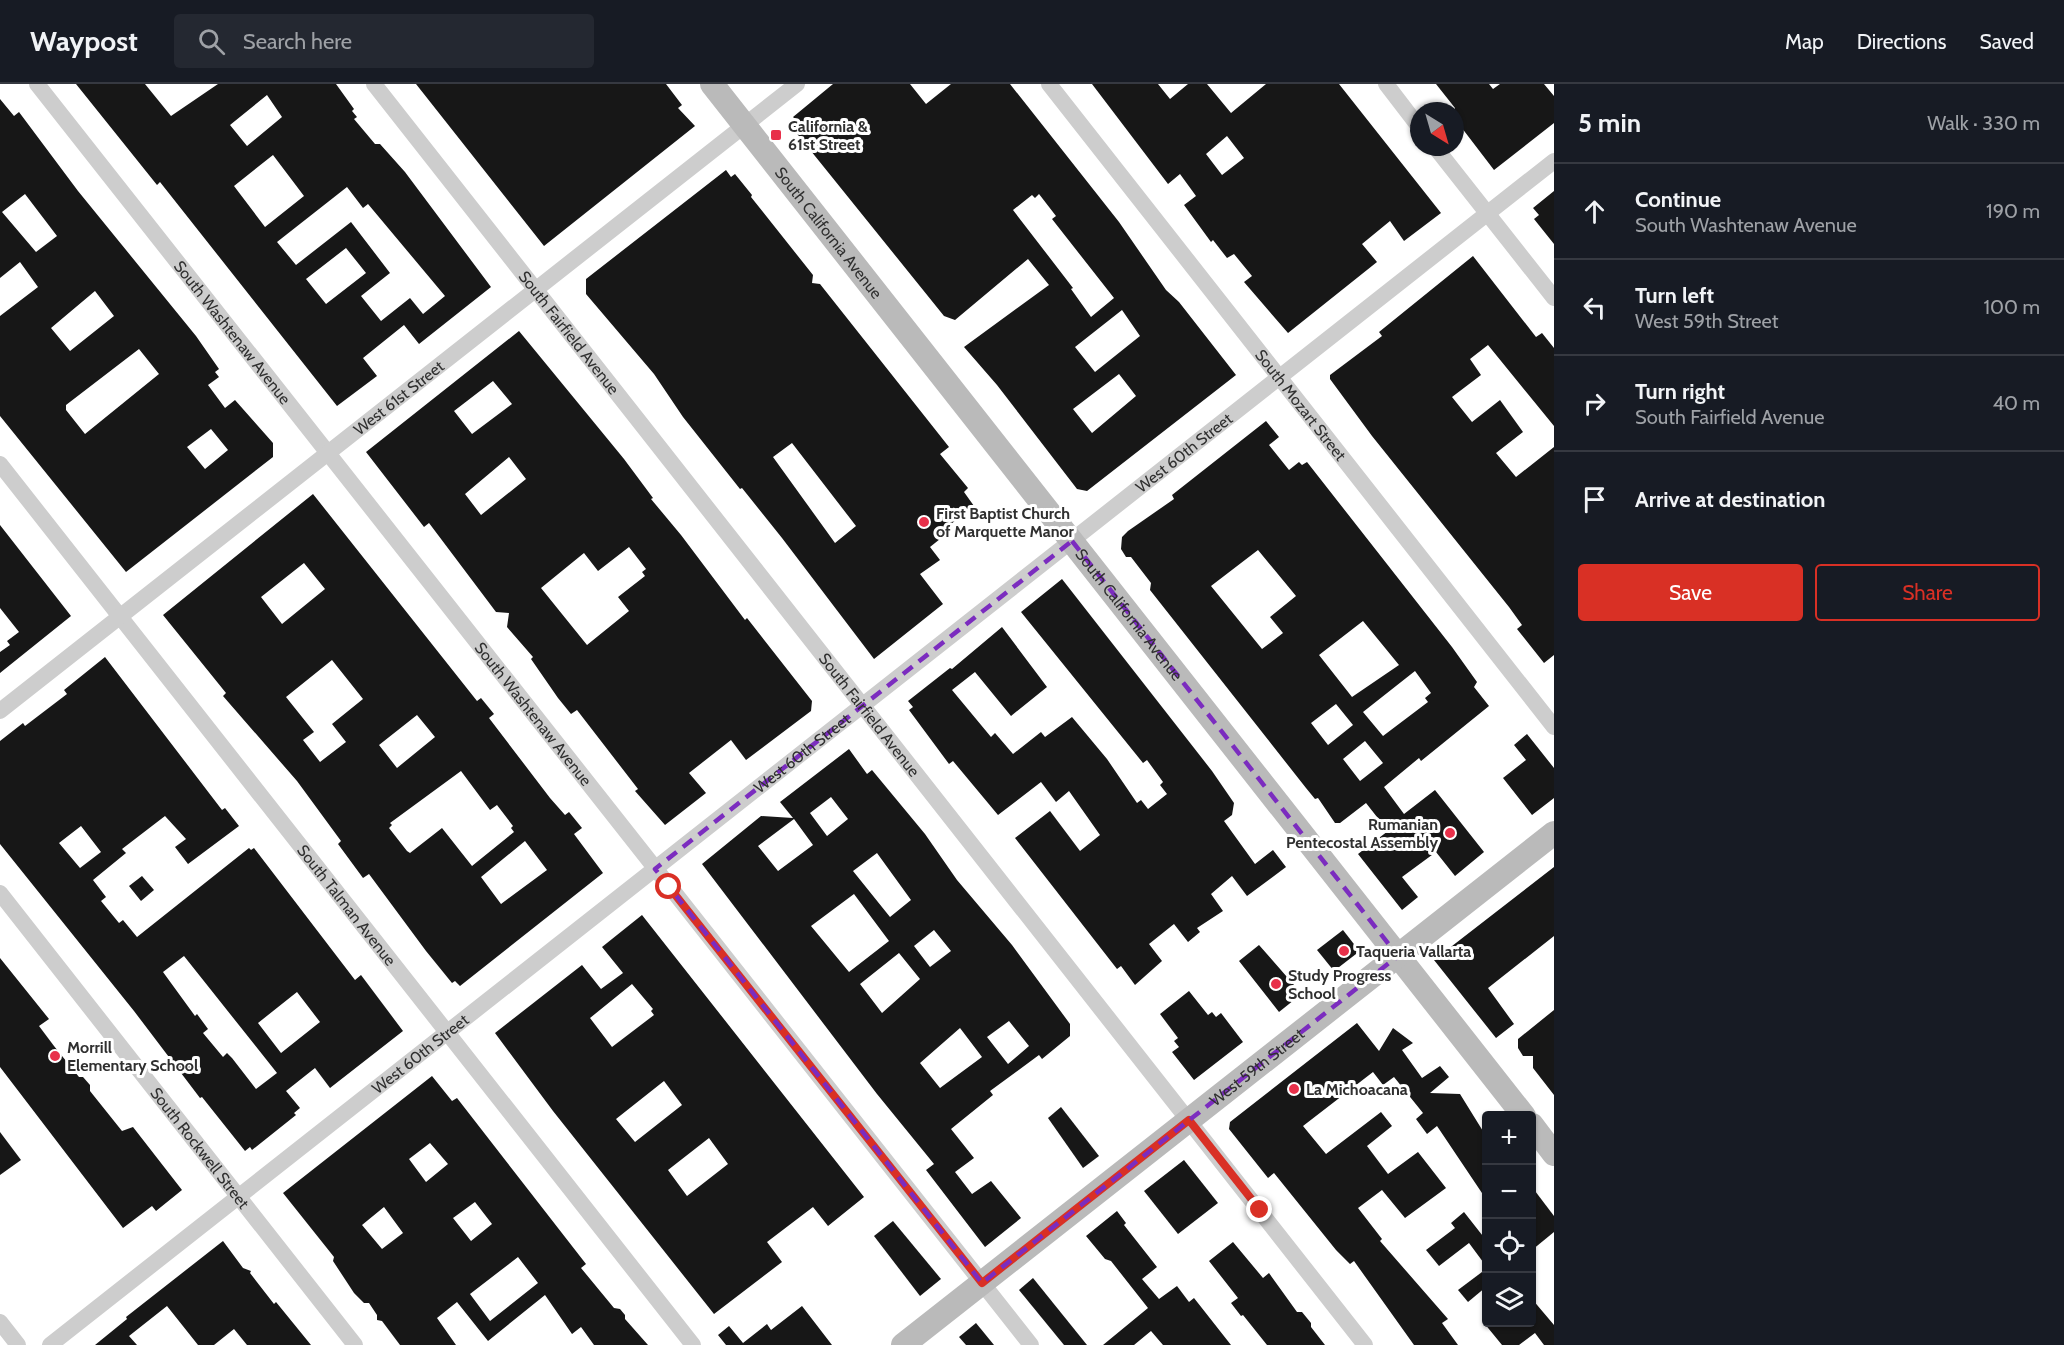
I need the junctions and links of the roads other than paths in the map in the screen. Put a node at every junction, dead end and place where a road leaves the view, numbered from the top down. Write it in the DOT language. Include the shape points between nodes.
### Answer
graph roads {
  1 [pos="38,84"];
  2 [pos="374,84"];
  3 [pos="712,84"];
  4 [pos="796,84"];
  5 [pos="1049,84"];
  6 [pos="1386,84"];
  7 [pos="1410,115"];
  8 [pos="745,125"];
  9 [pos="1442,156"];
  10 [pos="1554,161"];
  11 [pos="1487,214"];
  12 [pos="536,290"];
  13 [pos="1554,298"];
  14 [pos="1279,378"];
  15 [pos="328,453"];
  16 [pos="0,464"];
  17 [pos="1072,541"];
  18 [pos="120,616"];
  19 [pos="863,706"];
  20 [pos="0,711"];
  21 [pos="1554,727"];
  22 [pos="1554,833"];
  23 [pos="655,869"];
  24 [pos="0,893"];
  25 [pos="1398,956"];
  26 [pos="447,1032"];
  27 [pos="1520,1111"];
  28 [pos="1189,1120"];
  29 [pos="1536,1130"];
  30 [pos="1554,1154"];
  31 [pos="239,1197"];
  32 [pos="982,1283"];
  33 [pos="0,1322"];
  34 [pos="18,1345"];
  35 [pos="50,1345"];
  36 [pos="355,1345"];
  37 [pos="693,1345"];
  38 [pos="903,1345"];
  39 [pos="1031,1345"];
  40 [pos="1365,1345"];
  1 -- 15 [label="street, South Washtenaw Avenue"];
  2 -- 12 [label="street, South Fairfield Avenue"];
  3 -- 8 [label="street, South California Avenue"];
  4 -- 8 [label="street, West 61st Street"];
  5 -- 14 [label="street, South Mozart Street"];
  6 -- 7 [label="street"];
  8 -- 12 [label="street, West 61st Street"];
  8 -- 17 [label="street, South California Avenue"];
  9 -- 11 [label="street"];
  10 -- 11 [label="street, West 60th Street"];
  11 -- 13 [label="street"];
  11 -- 14 [label="street, West 60th Street"];
  12 -- 15 [label="street, West 61st Street"];
  12 -- 19 [label="street, South Fairfield Avenue"];
  14 -- 17 [label="street, West 60th Street"];
  14 -- 21 [label="street, South Mozart Street"];
  15 -- 18 [label="street, West 61st Street"];
  15 -- 23 [label="street, South Washtenaw Avenue"];
  16 -- 18 [label="street, South Talman Avenue"];
  17 -- 19 [label="street, West 60th Street"];
  17 -- 25 [label="street, South California Avenue"];
  18 -- 20 [label="street, West 61st Street"];
  18 -- 26 [label="street, South Talman Avenue"];
  19 -- 23 [label="street, West 60th Street"];
  19 -- 28 [label="street, South Fairfield Avenue"];
  22 -- 25 [label="street, West 59th Street"];
  23 -- 26 [label="street, West 60th Street"];
  23 -- 32 [label="street, South Washtenaw Avenue"];
  24 -- 31 [label="street, South Rockwell Street"];
  25 -- 27 [label="street, South California Avenue"];
  25 -- 28 [label="street, West 59th Street"];
  26 -- 31 [label="street, West 60th Street"];
  26 -- 37 [label="street, South Talman Avenue"];
  28 -- 32 [label="street, West 59th Street"];
  28 -- 40 [label="street, South Fairfield Avenue"];
  29 -- 30 [label="street"];
  31 -- 35 [label="street, West 60th Street"];
  31 -- 36 [label="street, South Rockwell Street"];
  32 -- 38 [label="street, West 59th Street"];
  32 -- 39 [label="street, South Washtenaw Avenue"];
  33 -- 34 [label="street"];
}
